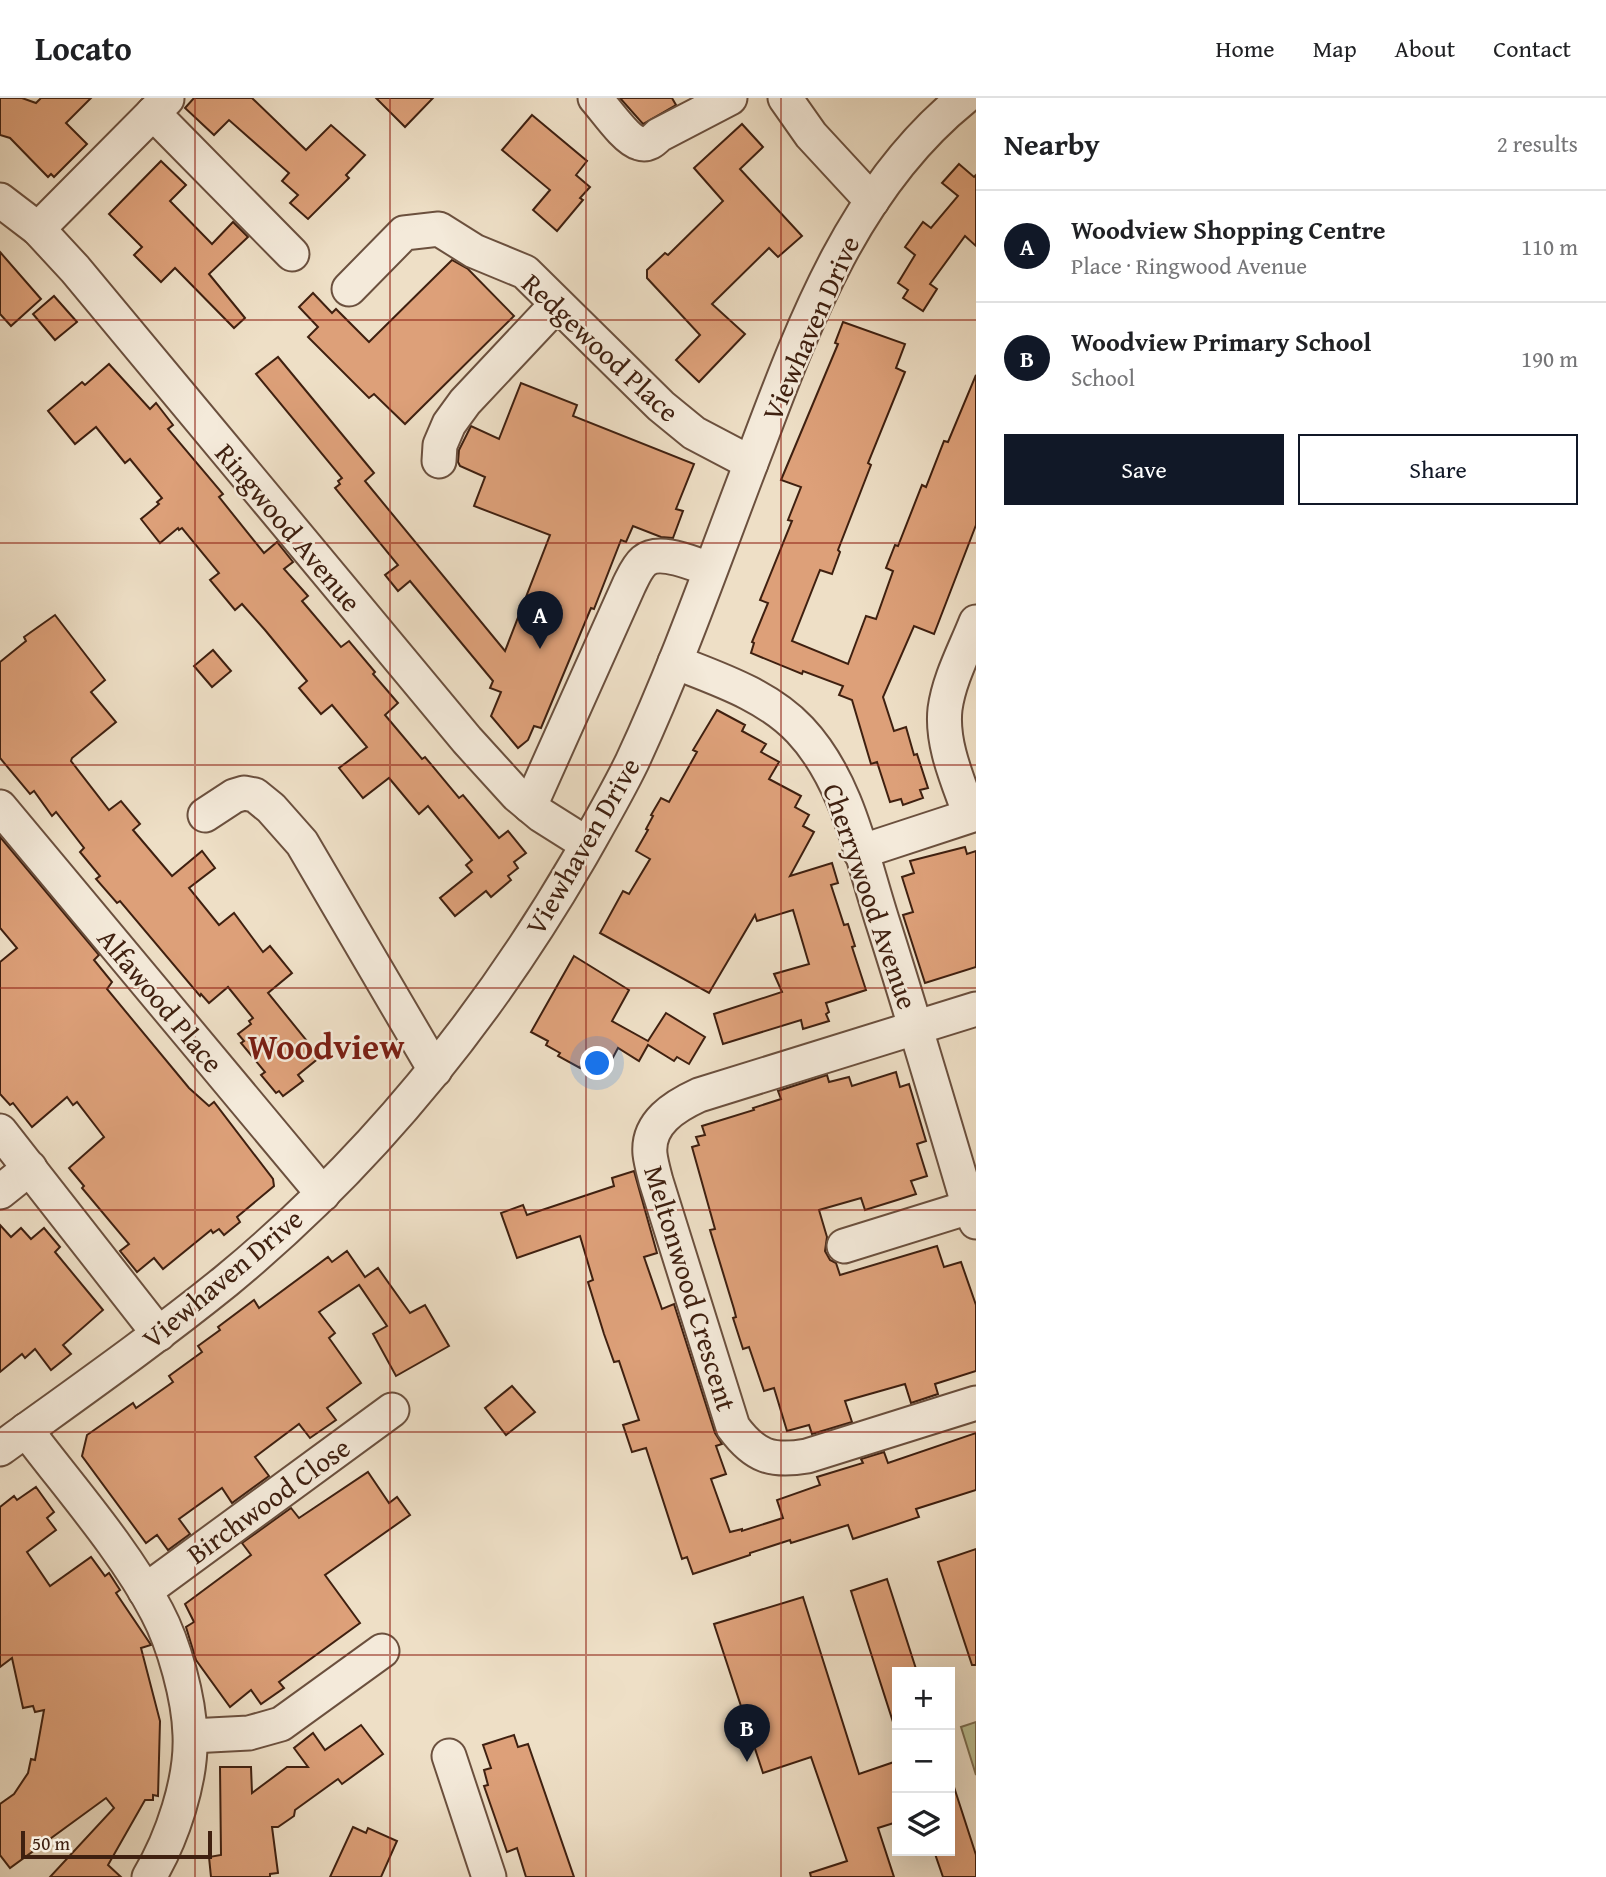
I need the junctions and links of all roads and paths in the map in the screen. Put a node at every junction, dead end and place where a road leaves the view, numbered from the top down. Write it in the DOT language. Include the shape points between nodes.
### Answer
graph roads {
  1 [pos="595,98"];
  2 [pos="730,98"];
  3 [pos="785,98"];
  4 [pos="958,100"];
  5 [pos="161,106"];
  6 [pos="0,200"];
  7 [pos="872,201"];
  8 [pos="38,229"];
  9 [pos="292,254"];
  10 [pos="349,289"];
  11 [pos="557,303"];
  12 [pos="439,461"];
  13 [pos="751,463"];
  14 [pos="710,569"];
  15 [pos="976,622"];
  16 [pos="675,662"];
  17 [pos="530,806"];
  18 [pos="0,807"];
  19 [pos="205,815"];
  20 [pos="973,815"];
  21 [pos="587,844"];
  22 [pos="860,852"];
  23 [pos="976,1009"];
  24 [pos="916,1028"];
  25 [pos="435,1070"];
  26 [pos="0,1131"];
  27 [pos="30,1168"];
  28 [pos="0,1192"];
  29 [pos="323,1194"];
  30 [pos="974,1211"];
  31 [pos="844,1246"];
  32 [pos="159,1334"];
  33 [pos="976,1403"];
  34 [pos="392,1410"];
  35 [pos="13,1439"];
  36 [pos="145,1591"];
  37 [pos="382,1651"];
  38 [pos="191,1736"];
  39 [pos="449,1756"];
  40 [pos="149,1877"];
  41 [pos="489,1877"];
  1 -- 2 [label="street" via="632,140 641,144"];
  3 -- 7 [label="street" via="811,135"];
  4 -- 7 [label="street, Viewhaven Drive"];
  5 -- 8 [label="street"];
  5 -- 9 [label="street"];
  6 -- 8 [label="street, Ringwood Avenue"];
  7 -- 13 [label="street, Viewhaven Drive" via="830,273 797,343"];
  8 -- 17 [label="street, Ringwood Avenue" via="467,740"];
  10 -- 11 [label="street, Redgewood Place" via="404,233 439,229 474,251 525,272"];
  11 -- 12 [label="street" via="449,424"];
  11 -- 13 [label="street, Redgewood Place" via="661,406 694,433"];
  13 -- 14 [label="street, Viewhaven Drive"];
  14 -- 16 [label="street, Viewhaven Drive"];
  14 -- 17 [label="street" via="655,556 640,564"];
  15 -- 20 [label="street" via="950,686 945,711 949,751"];
  16 -- 21 [label="street, Viewhaven Drive" via="631,764"];
  16 -- 22 [label="street, Cherrywood Avenue" via="740,688 775,708 799,729 833,779"];
  17 -- 21 [label="street, Ringwood Avenue"];
  18 -- 29 [label="street, Alfawood Place"];
  19 -- 25 [label="street" via="244,793 255,795 271,808 302,843"];
  20 -- 22 [label="street"];
  21 -- 25 [label="street, Viewhaven Drive" via="546,916"];
  22 -- 24 [label="street, Cherrywood Avenue"];
  23 -- 24 [label="street, Meltonwood Crescent"];
  24 -- 30 [label="street, Cherrywood Avenue"];
  24 -- 33 [label="street, Meltonwood Crescent" via="675,1106 660,1121 650,1152 733,1427 754,1449 784,1460 807,1456"];
  25 -- 29 [label="street, Viewhaven Drive"];
  26 -- 27 [label="street"];
  27 -- 28 [label="street"];
  27 -- 32 [label="street"];
  29 -- 32 [label="street, Viewhaven Drive"];
  30 -- 31 [label="street, Cherrywood Avenue"];
  32 -- 35 [label="street, Viewhaven Drive"];
  34 -- 36 [label="street, Birchwood Close"];
  35 -- 36 [label="street" via="118,1552"];
  36 -- 38 [label="street" via="175,1653"];
  37 -- 38 [label="street" via="281,1724 249,1733"];
  38 -- 40 [label="street" via="174,1828"];
  39 -- 41 [label="street"];
}
